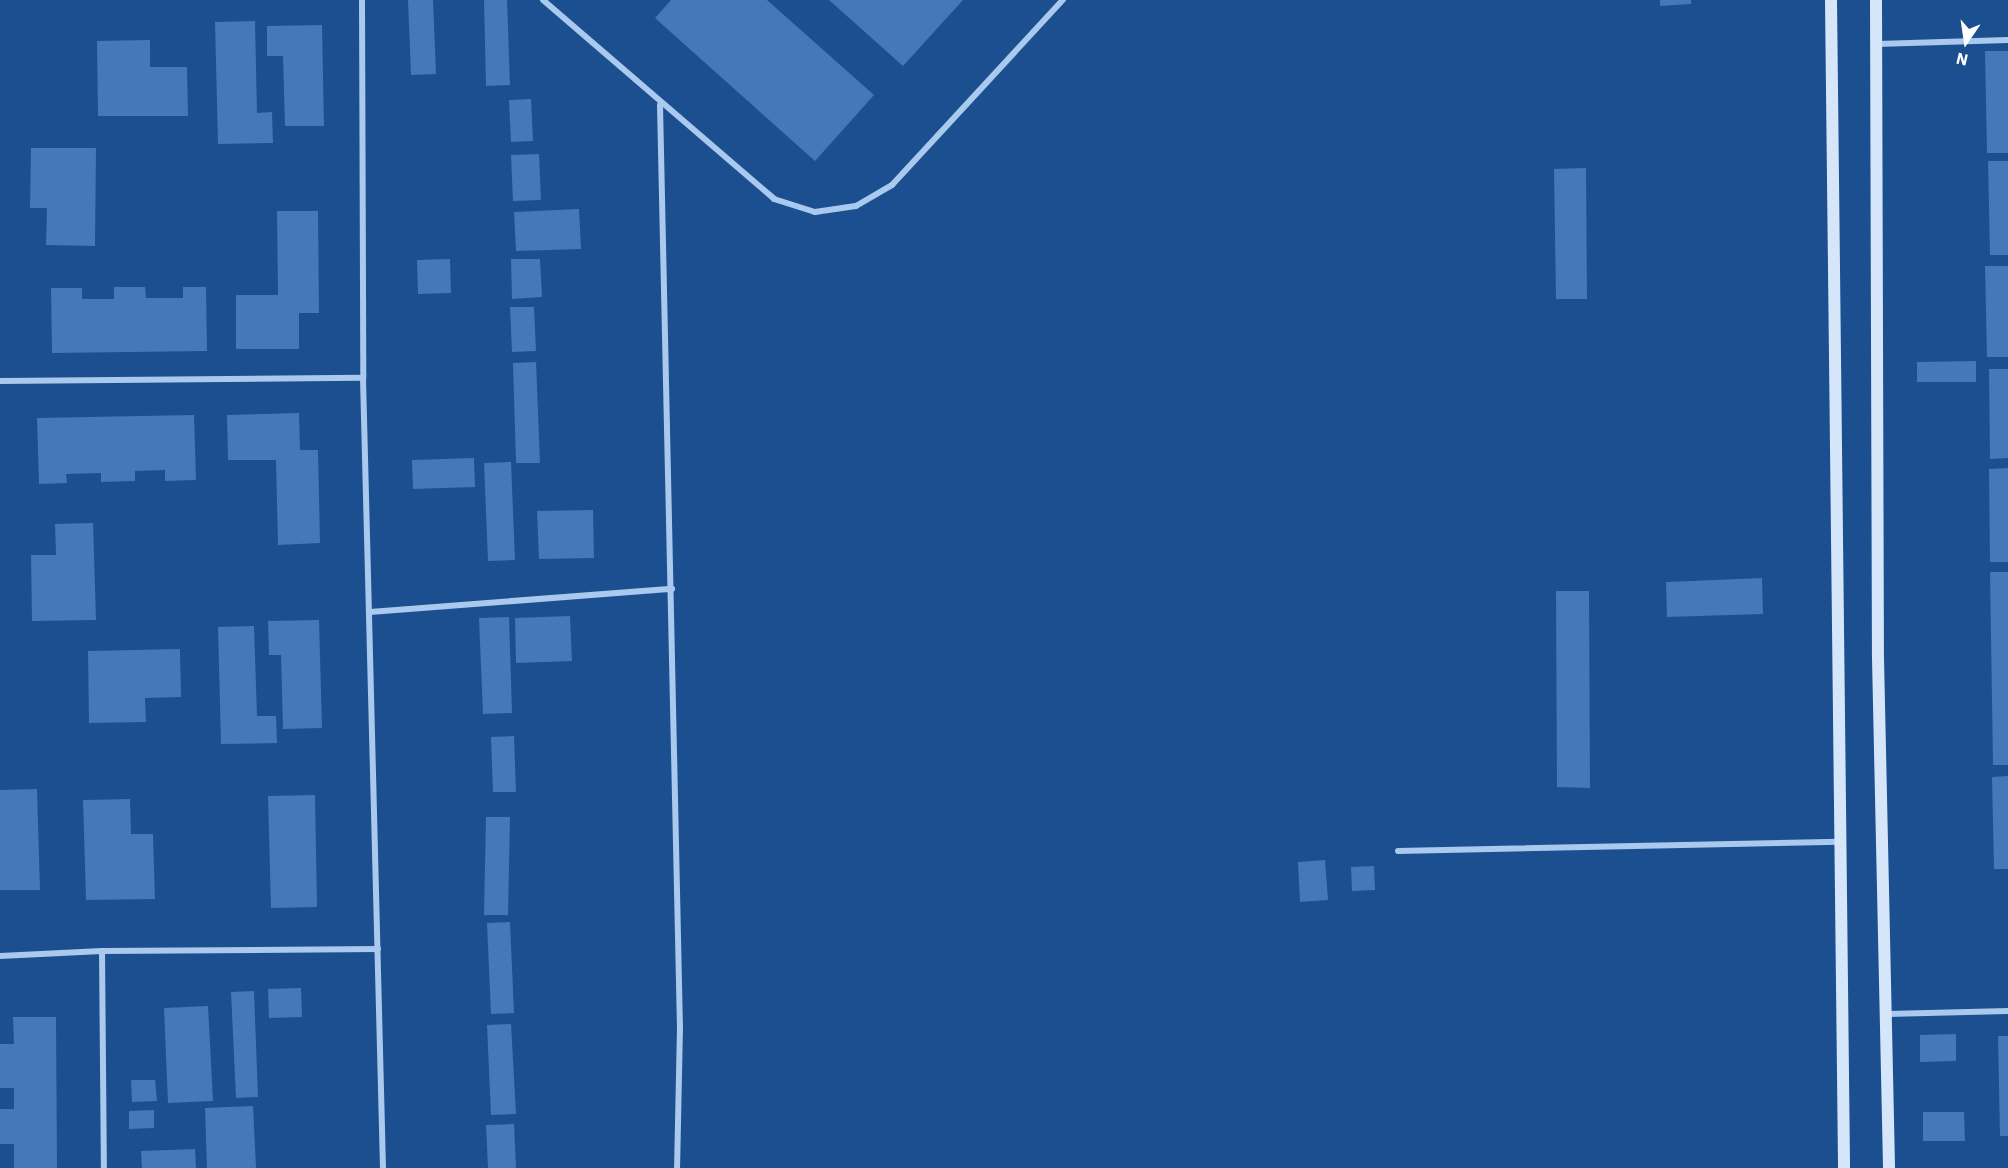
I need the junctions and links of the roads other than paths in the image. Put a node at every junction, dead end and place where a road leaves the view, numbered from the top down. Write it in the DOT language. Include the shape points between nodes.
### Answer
graph roads {
  1 [pos="362,0"];
  2 [pos="543,0"];
  3 [pos="1063,0"];
  4 [pos="1831,0"];
  5 [pos="1876,0"];
  6 [pos="2008,40"];
  7 [pos="1876,44"];
  8 [pos="660,105"];
  9 [pos="363,378"];
  10 [pos="0,381"];
  11 [pos="672,589"];
  12 [pos="370,612"];
  13 [pos="1840,842"];
  14 [pos="1398,851"];
  15 [pos="378,949"];
  16 [pos="102,951"];
  17 [pos="0,956"];
  18 [pos="2008,1011"];
  19 [pos="1887,1014"];
  20 [pos="104,1168"];
  21 [pos="383,1168"];
  22 [pos="677,1168"];
  23 [pos="1844,1168"];
  24 [pos="1889,1168"];
  1 -- 9 [label="street"];
  2 -- 8 [label="street"];
  3 -- 8 [label="street" via="892,185 856,206 815,212 774,199"];
  4 -- 13 [label="main road"];
  5 -- 7 [label="main road"];
  6 -- 7 [label="street"];
  7 -- 19 [label="main road" via="1878,646"];
  8 -- 11 [label="street"];
  9 -- 10 [label="street"];
  9 -- 12 [label="street"];
  11 -- 12 [label="street"];
  11 -- 22 [label="street" via="680,1028"];
  12 -- 15 [label="street"];
  13 -- 14 [label="street"];
  13 -- 23 [label="main road"];
  15 -- 16 [label="street"];
  15 -- 21 [label="street"];
  16 -- 17 [label="street"];
  16 -- 20 [label="street"];
  18 -- 19 [label="street"];
  19 -- 24 [label="main road"];
}
